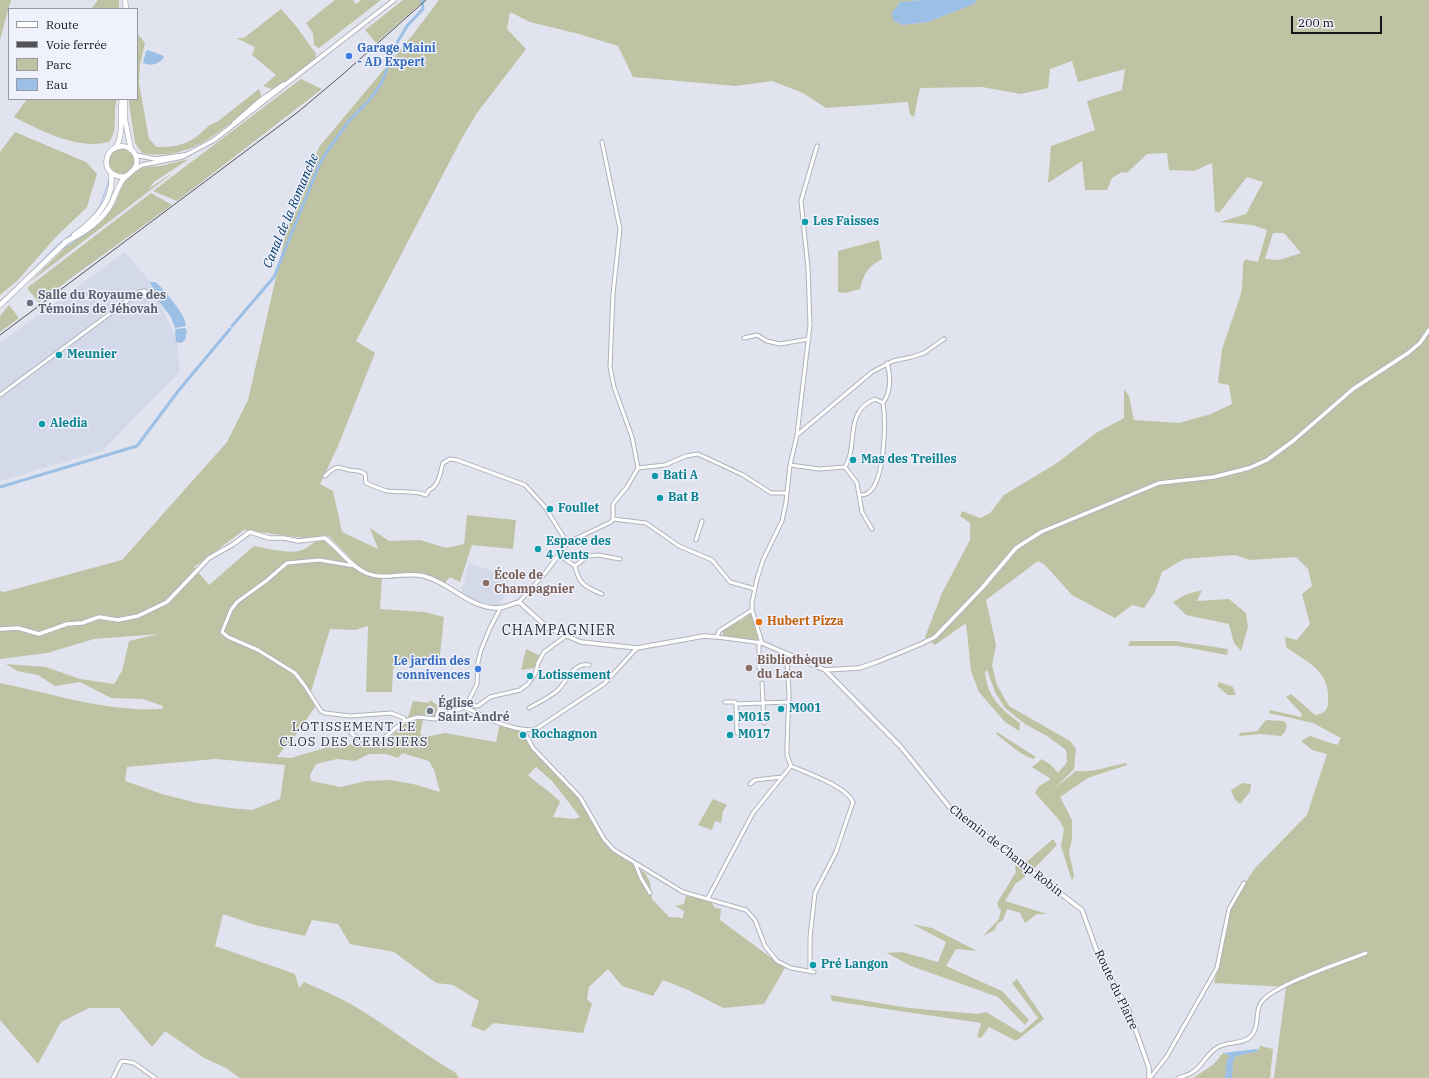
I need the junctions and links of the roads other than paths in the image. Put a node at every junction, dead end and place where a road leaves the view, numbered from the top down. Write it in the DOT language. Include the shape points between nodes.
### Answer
graph roads {
  1 [pos="394,0"];
  2 [pos="122,100"];
  3 [pos="125,100"];
  4 [pos="602,142"];
  5 [pos="817,146"];
  6 [pos="114,148"];
  7 [pos="131,150"];
  8 [pos="195,152"];
  9 [pos="135,155"];
  10 [pos="134,170"];
  11 [pos="111,173"];
  12 [pos="127,176"];
  13 [pos="65,242"];
  14 [pos="137,294"];
  15 [pos="0,305"];
  16 [pos="1429,330"];
  17 [pos="744,338"];
  18 [pos="809,339"];
  19 [pos="944,339"];
  20 [pos="887,364"];
  21 [pos="0,395"];
  22 [pos="883,403"];
  23 [pos="797,435"];
  24 [pos="790,465"];
  25 [pos="845,467"];
  26 [pos="638,468"];
  27 [pos="325,476"];
  28 [pos="787,493"];
  29 [pos="859,495"];
  30 [pos="613,519"];
  31 [pos="702,521"];
  32 [pos="872,529"];
  33 [pos="696,540"];
  34 [pos="566,545"];
  35 [pos="559,554"];
  36 [pos="620,559"];
  37 [pos="355,566"];
  38 [pos="575,566"];
  39 [pos="755,589"];
  40 [pos="602,594"];
  41 [pos="519,602"];
  42 [pos="501,608"];
  43 [pos="752,610"];
  44 [pos="0,629"];
  45 [pos="566,636"];
  46 [pos="717,636"];
  47 [pos="760,642"];
  48 [pos="637,648"];
  49 [pos="789,655"];
  50 [pos="590,664"];
  51 [pos="759,668"];
  52 [pos="825,670"];
  53 [pos="762,683"];
  54 [pos="725,702"];
  55 [pos="789,702"];
  56 [pos="736,704"];
  57 [pos="762,704"];
  58 [pos="475,706"];
  59 [pos="465,708"];
  60 [pos="529,708"];
  61 [pos="474,710"];
  62 [pos="447,714"];
  63 [pos="438,717"];
  64 [pos="404,721"];
  65 [pos="764,723"];
  66 [pos="524,730"];
  67 [pos="737,732"];
  68 [pos="351,733"];
  69 [pos="791,766"];
  70 [pos="782,777"];
  71 [pos="750,784"];
  72 [pos="635,863"];
  73 [pos="1244,883"];
  74 [pos="650,893"];
  75 [pos="708,898"];
  76 [pos="1088,926"];
  77 [pos="1366,953"];
  78 [pos="810,970"];
  79 [pos="814,972"];
  80 [pos="113,1078"];
  81 [pos="155,1078"];
  82 [pos="1149,1078"];
  83 [pos="1178,1078"];
  1 -- 8 [label="street"];
  2 -- 6 [label="main road" via="120,141"];
  3 -- 7 [label="main road" via="125,120"];
  4 -- 26 [label="street" via="620,229 613,294 610,367 614,387 632,437"];
  5 -- 18 [label="street" via="801,202 809,275"];
  6 -- 7 [label="main road" via="123,146"];
  6 -- 11 [label="main road" via="106,160"];
  7 -- 9 [label="main road"];
  8 -- 9 [label="street" via="156,159"];
  8 -- 10 [label="street" via="173,160 142,165"];
  9 -- 10 [label="main road" via="137,164"];
  10 -- 12 [label="main road"];
  11 -- 12 [label="main road"];
  11 -- 13 [label="main road" via="111,188 102,208 90,222"];
  12 -- 13 [label="main road" via="100,218 85,231"];
  13 -- 15 [label="main road"];
  14 -- 21 [label="street"];
  16 -- 52 [label="street" via="1420,343 1408,353 1353,389 1267,460 1249,468 1214,477 1159,483 1041,532 1016,548 982,588 929,641 859,668"];
  17 -- 18 [label="street" via="757,335 780,344"];
  18 -- 23 [label="street"];
  19 -- 20 [label="street" via="924,353"];
  20 -- 22 [label="street" via="890,381"];
  20 -- 23 [label="street" via="872,372"];
  22 -- 25 [label="street" via="872,400 857,417 853,424 850,460"];
  22 -- 29 [label="street" via="883,446 877,480 867,494"];
  23 -- 24 [label="street"];
  24 -- 25 [label="street" via="824,469"];
  24 -- 28 [label="street"];
  25 -- 29 [label="street" via="857,483"];
  26 -- 28 [label="street" via="665,465 698,454 743,475 771,493"];
  26 -- 30 [label="street" via="627,487 612,504"];
  27 -- 34 [label="street" via="332,468 342,466 362,472 365,474 366,483 387,491 417,492 426,495 434,488 443,463 450,459 522,483 545,507"];
  28 -- 39 [label="street" via="782,521 767,550"];
  29 -- 32 [label="street" via="862,512"];
  30 -- 34 [label="street"];
  30 -- 39 [label="street" via="646,523 678,546 712,560 730,582"];
  31 -- 33 [label="street"];
  34 -- 35 [label="street"];
  35 -- 38 [label="street"];
  35 -- 41 [label="street"];
  36 -- 38 [label="street" via="588,556"];
  37 -- 42 [label="street" via="378,576 425,576 474,602"];
  37 -- 44 [label="street" via="325,538 298,542 250,532 209,558 167,602 138,616 118,620 99,617 82,623 66,624 39,634 18,628"];
  37 -- 64 [label="street" via="318,560 288,563 237,602 222,632 295,673 325,713 350,716 391,713 404,718"];
  38 -- 40 [label="street" via="582,584"];
  39 -- 43 [label="street"];
  41 -- 42 [label="street"];
  41 -- 45 [label="street" via="548,628"];
  42 -- 59 [label="street" via="481,650 477,684"];
  43 -- 46 [label="street" via="720,631"];
  43 -- 47 [label="street"];
  45 -- 48 [label="street" via="581,642"];
  45 -- 58 [label="street" via="544,652 535,674 524,687 490,697"];
  46 -- 47 [label="street"];
  46 -- 48 [label="street"];
  47 -- 49 [label="street"];
  47 -- 51 [label="street"];
  48 -- 66 [label="street" via="604,684 538,728"];
  49 -- 52 [label="street"];
  49 -- 55 [label="street"];
  50 -- 60 [label="street" via="577,667 559,689"];
  52 -- 76 [label="street, Chemin de Champ Robin" via="901,747 950,809 1071,900 1082,910"];
  53 -- 57 [label="street"];
  54 -- 56 [label="street"];
  55 -- 57 [label="street"];
  55 -- 69 [label="street" via="787,755"];
  56 -- 57 [label="street"];
  56 -- 67 [label="street"];
  57 -- 65 [label="street"];
  58 -- 59 [label="street" via="469,705"];
  58 -- 61 [label="street"];
  59 -- 61 [label="street"];
  59 -- 62 [label="street"];
  61 -- 66 [label="street" via="487,718"];
  62 -- 63 [label="street"];
  62 -- 63 [label="street" via="440,708"];
  63 -- 64 [label="street" via="418,717"];
  64 -- 68 [label="street" via="384,738 374,742 369,743"];
  66 -- 72 [label="street" via="533,748 583,801 610,846"];
  69 -- 70 [label="street"];
  69 -- 78 [label="street" via="826,781 850,797 853,802 836,852 815,893 810,937"];
  70 -- 71 [label="street" via="755,780"];
  70 -- 75 [label="street" via="755,809"];
  72 -- 74 [label="street"];
  72 -- 75 [label="street" via="682,892"];
  73 -- 82 [label="street" via="1229,909 1217,968 1167,1056"];
  75 -- 78 [label="street" via="750,913 765,946 777,961 791,968"];
  76 -- 82 [label="street, Route du Platre" via="1099,957 1128,1011 1149,1068"];
  77 -- 83 [label="street" via="1289,984 1265,998 1260,1004 1256,1029 1249,1038 1217,1047 1198,1070"];
  78 -- 79 [label="street"];
  80 -- 81 [label="street" via="123,1061 138,1065"];
}
